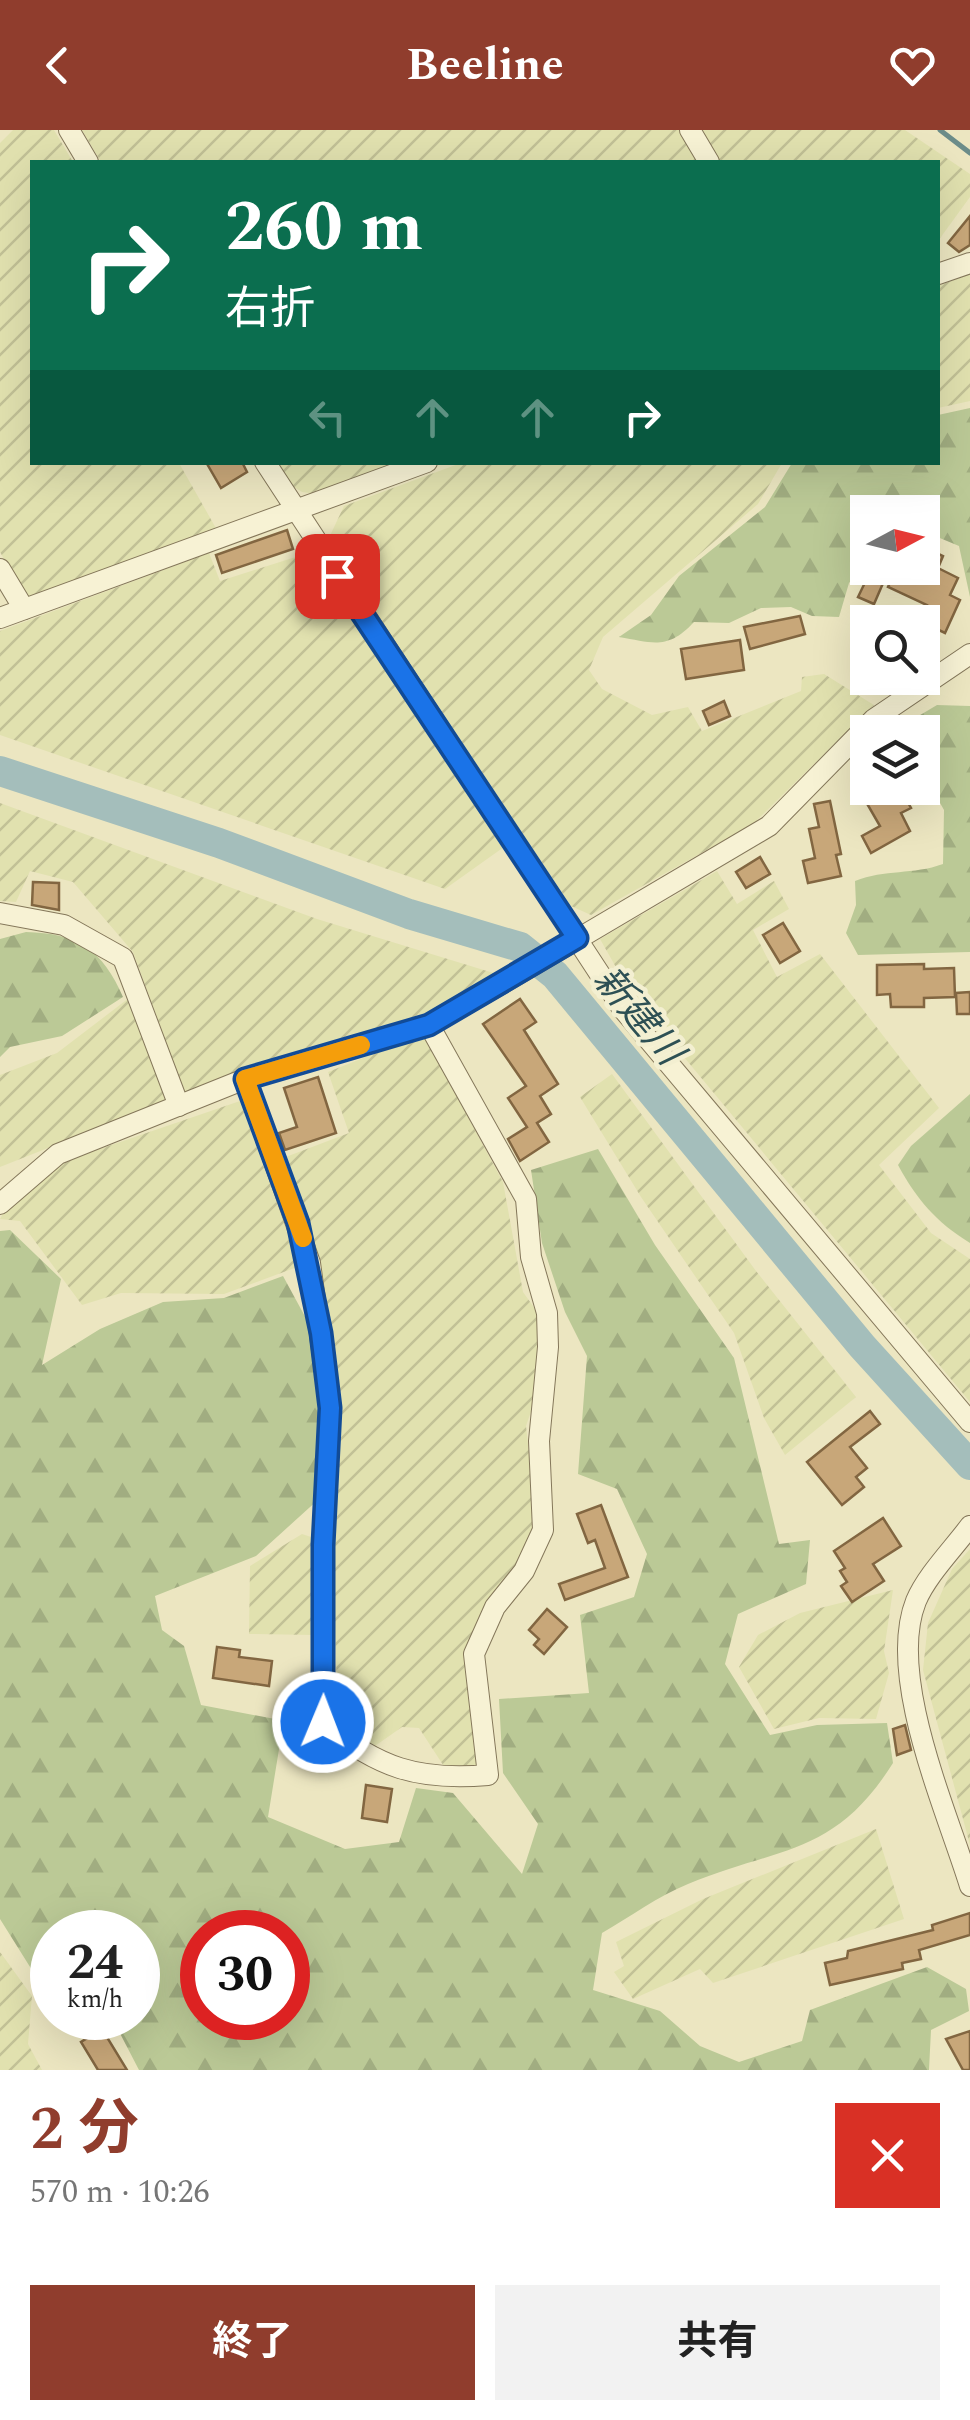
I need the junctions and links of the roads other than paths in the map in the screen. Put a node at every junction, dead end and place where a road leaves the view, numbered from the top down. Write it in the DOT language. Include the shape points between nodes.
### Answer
graph roads {
  1 [pos="69,130"];
  2 [pos="690,130"];
  3 [pos="87,160"];
  4 [pos="707,160"];
  5 [pos="970,263"];
  6 [pos="940,273"];
  7 [pos="267,465"];
  8 [pos="419,465"];
  9 [pos="294,510"];
  10 [pos="0,569"];
  11 [pos="24,610"];
  12 [pos="0,618"];
  13 [pos="970,654"];
  14 [pos="0,913"];
  15 [pos="570,944"];
  16 [pos="429,1025"];
  17 [pos="245,1079"];
  18 [pos="179,1106"];
  19 [pos="0,1204"];
  20 [pos="970,1422"];
  21 [pos="970,1526"];
  22 [pos="970,1886"];
  1 -- 3 [label="street"];
  2 -- 4 [label="street"];
  5 -- 6 [label="street"];
  7 -- 9 [label="street"];
  8 -- 9 [label="street"];
  9 -- 11 [label="street"];
  9 -- 15 [label="street"];
  10 -- 11 [label="street"];
  11 -- 12 [label="street"];
  13 -- 15 [label="street" via="874,719 769,826"];
  14 -- 18 [label="street" via="64,925 123,958"];
  15 -- 16 [label="street"];
  15 -- 20 [label="street"];
  16 -- 17 [label="street"];
  16 -- 17 [label="street" via="526,1200 547,1313 538,1442 544,1530 524,1571 494,1607 474,1654 488,1775 437,1779 401,1770 352,1746 323,1722 330,1408 324,1352 310,1262"];
  17 -- 18 [label="street"];
  18 -- 19 [label="street" via="58,1154"];
  21 -- 22 [label="street" via="916,1601 907,1649 912,1693"];
}
